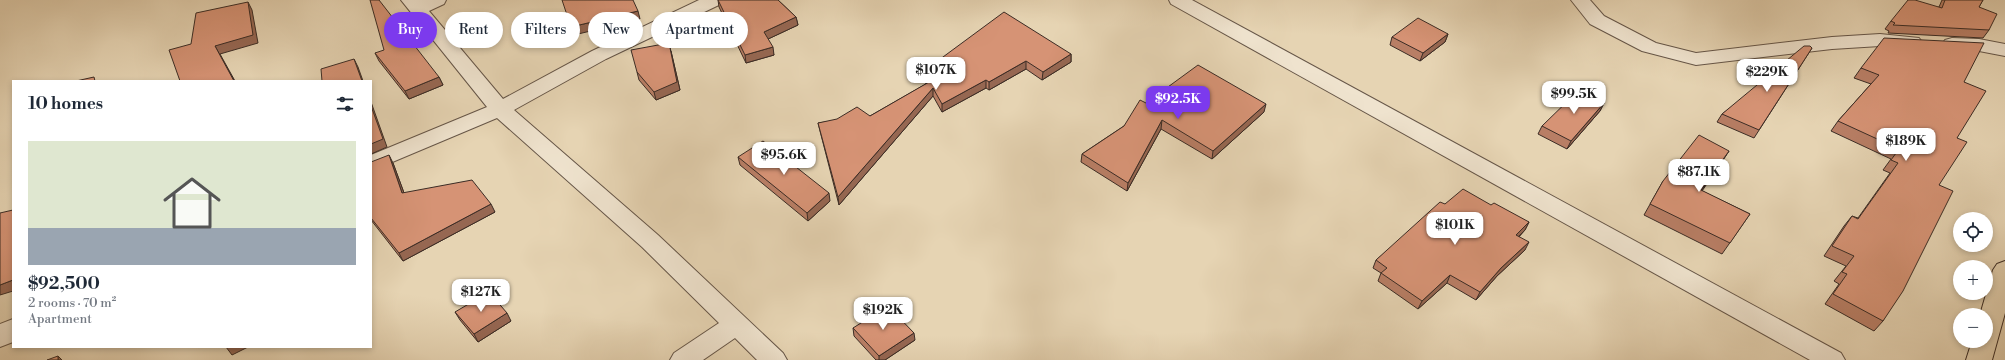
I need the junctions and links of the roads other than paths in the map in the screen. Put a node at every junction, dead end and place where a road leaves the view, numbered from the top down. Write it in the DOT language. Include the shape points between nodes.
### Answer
graph roads {
  1 [pos="437,0"];
  2 [pos="714,0"];
  3 [pos="1178,0"];
  4 [pos="1580,0"];
  5 [pos="414,5"];
  6 [pos="2005,50"];
  7 [pos="500,109"];
  8 [pos="372,163"];
  9 [pos="2005,270"];
  10 [pos="1993,312"];
  11 [pos="737,324"];
  12 [pos="12,330"];
  13 [pos="0,337"];
  14 [pos="1983,348"];
  15 [pos="683,360"];
  16 [pos="774,360"];
  17 [pos="1832,360"];
  18 [pos="1979,360"];
  1 -- 5 [label="street"];
  2 -- 7 [label="street" via="599,54"];
  3 -- 17 [label="street"];
  4 -- 6 [label="street" via="1597,20 1649,47 1696,59 1880,40 1979,45"];
  5 -- 7 [label="street"];
  7 -- 8 [label="street"];
  7 -- 11 [label="street" via="650,241"];
  9 -- 10 [label="highway"];
  11 -- 15 [label="street"];
  11 -- 16 [label="street"];
  12 -- 13 [label="street"];
  14 -- 18 [label="highway"];
}
